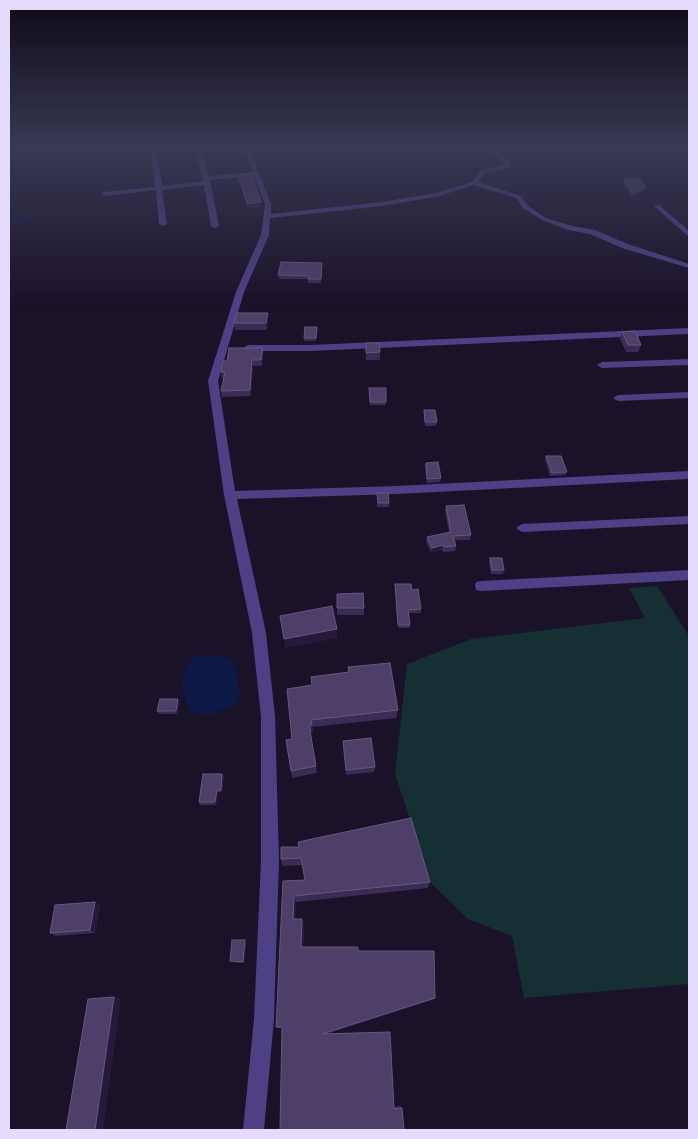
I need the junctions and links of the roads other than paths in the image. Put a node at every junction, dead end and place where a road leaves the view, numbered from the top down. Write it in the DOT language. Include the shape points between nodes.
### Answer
graph roads {
  1 [pos="160,200"];
  2 [pos="210,200"];
  3 [pos="267,200"];
  4 [pos="408,200"];
  5 [pos="521,200"];
  6 [pos="657,206"];
  7 [pos="267,216"];
  8 [pos="163,224"];
  9 [pos="215,226"];
  10 [pos="689,235"];
  11 [pos="689,266"];
  12 [pos="689,331"];
  13 [pos="233,349"];
  14 [pos="689,362"];
  15 [pos="602,365"];
  16 [pos="689,395"];
  17 [pos="618,398"];
  18 [pos="689,475"];
  19 [pos="230,495"];
  20 [pos="689,520"];
  21 [pos="522,528"];
  22 [pos="689,575"];
  23 [pos="481,586"];
  24 [pos="254,1130"];
  1 -- 8 [label="street"];
  2 -- 9 [label="street"];
  3 -- 7 [label="street"];
  4 -- 7 [label="street"];
  5 -- 11 [label="street" via="525,207 544,219"];
  6 -- 10 [label="street"];
  7 -- 13 [label="street" via="265,235 240,292"];
  12 -- 13 [label="street"];
  13 -- 19 [label="street" via="214,381"];
  14 -- 15 [label="street"];
  16 -- 17 [label="street"];
  18 -- 19 [label="street"];
  19 -- 24 [label="street" via="259,634 268,716 270,860 264,1019"];
  20 -- 21 [label="street"];
  22 -- 23 [label="street"];
}
